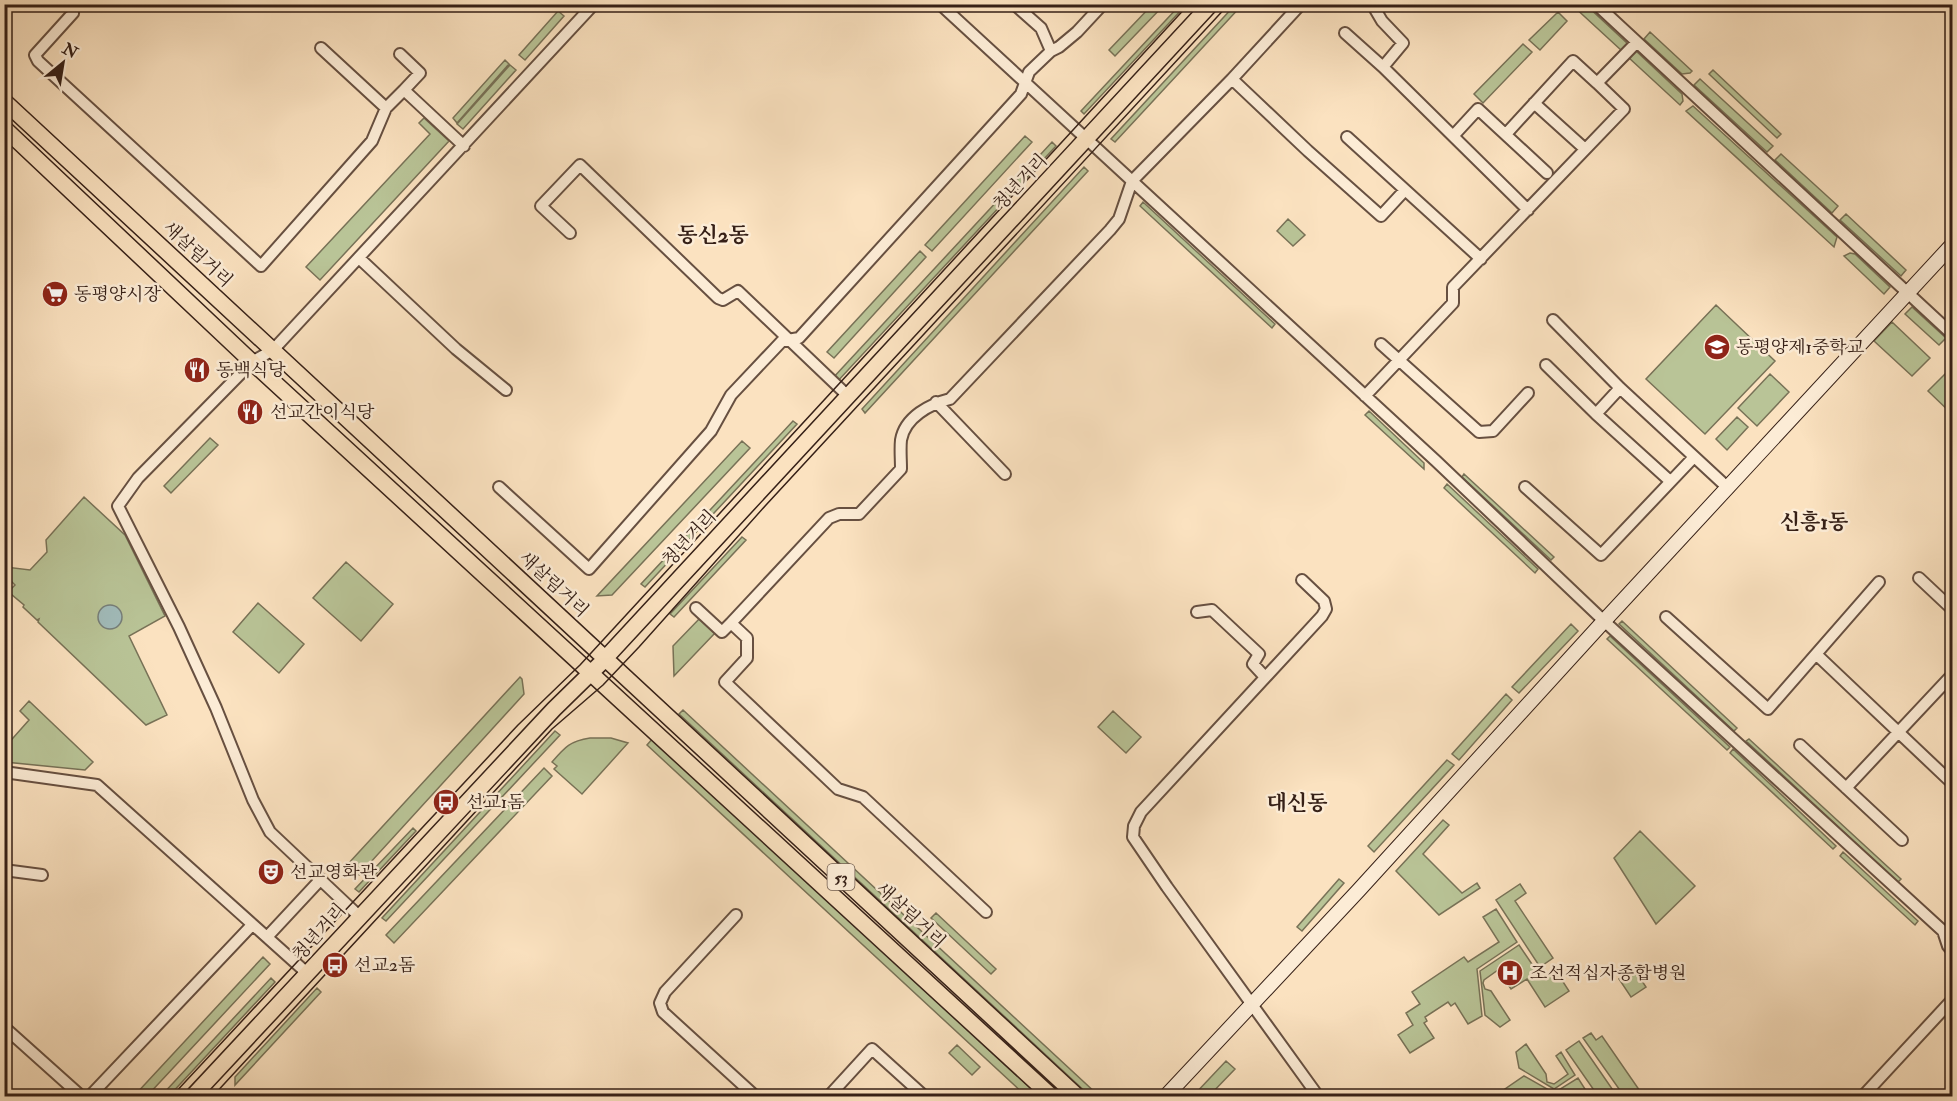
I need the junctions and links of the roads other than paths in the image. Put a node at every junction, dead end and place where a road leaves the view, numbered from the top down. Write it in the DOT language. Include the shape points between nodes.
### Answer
graph roads {
  1 [pos="69,4"];
  2 [pos="594,4"];
  3 [pos="940,4"];
  4 [pos="1014,4"];
  5 [pos="1103,4"];
  6 [pos="1211,4"];
  7 [pos="1301,4"];
  8 [pos="1372,4"];
  9 [pos="1596,4"];
  10 [pos="1345,33"];
  11 [pos="1637,42"];
  12 [pos="321,48"];
  13 [pos="1051,51"];
  14 [pos="400,54"];
  15 [pos="1383,67"];
  16 [pos="1232,79"];
  17 [pos="1597,83"];
  18 [pos="1025,84"];
  19 [pos="404,90"];
  20 [pos="4,101"];
  21 [pos="1534,103"];
  22 [pos="386,108"];
  23 [pos="4,128"];
  24 [pos="1506,134"];
  25 [pos="1454,135"];
  26 [pos="1347,137"];
  27 [pos="1086,139"];
  28 [pos="464,146"];
  29 [pos="1585,149"];
  30 [pos="1546,173"];
  31 [pos="1132,181"];
  32 [pos="1405,190"];
  33 [pos="1528,210"];
  34 [pos="570,233"];
  35 [pos="1953,245"];
  36 [pos="359,258"];
  37 [pos="1481,259"];
  38 [pos="1908,293"];
  39 [pos="1553,320"];
  40 [pos="1953,334"];
  41 [pos="789,340"];
  42 [pos="1381,344"];
  43 [pos="273,350"];
  44 [pos="1399,360"];
  45 [pos="252,362"];
  46 [pos="1546,365"];
  47 [pos="1620,388"];
  48 [pos="506,390"];
  49 [pos="1528,393"];
  50 [pos="848,396"];
  51 [pos="1365,396"];
  52 [pos="936,402"];
  53 [pos="1596,414"];
  54 [pos="1694,457"];
  55 [pos="1005,474"];
  56 [pos="1670,481"];
  57 [pos="499,487"];
  58 [pos="1525,487"];
  59 [pos="1728,488"];
  60 [pos="1919,578"];
  61 [pos="1302,580"];
  62 [pos="1879,582"];
  63 [pos="696,608"];
  64 [pos="1953,609"];
  65 [pos="1197,612"];
  66 [pos="1666,617"];
  67 [pos="1604,621"];
  68 [pos="730,623"];
  69 [pos="1816,655"];
  70 [pos="605,658"];
  71 [pos="591,674"];
  72 [pos="1953,675"];
  73 [pos="1265,677"];
  74 [pos="1944,686"];
  75 [pos="1953,694"];
  76 [pos="1900,732"];
  77 [pos="1800,745"];
  78 [pos="4,772"];
  79 [pos="1953,783"];
  80 [pos="1846,788"];
  81 [pos="1902,840"];
  82 [pos="4,870"];
  83 [pos="42,875"];
  84 [pos="321,879"];
  85 [pos="986,912"];
  86 [pos="736,915"];
  87 [pos="360,917"];
  88 [pos="252,925"];
  89 [pos="1948,932"];
  90 [pos="267,937"];
  91 [pos="1953,951"];
  92 [pos="308,974"];
  93 [pos="1953,1000"];
  94 [pos="1252,1002"];
  95 [pos="4,1027"];
  96 [pos="81,1096"];
  97 [pos="90,1096"];
  98 [pos="193,1096"];
  99 [pos="755,1096"];
  100 [pos="829,1096"];
  101 [pos="924,1096"];
  102 [pos="1051,1096"];
  103 [pos="1077,1096"];
  104 [pos="1166,1096"];
  105 [pos="1318,1096"];
  106 [pos="1863,1096"];
  1 -- 22 [label="street" via="73,13 35,55 38,61 261,266 372,141"];
  2 -- 28 [label="street"];
  3 -- 18 [label="street"];
  4 -- 13 [label="street" via="1041,28"];
  5 -- 13 [label="street" via="1077,32"];
  6 -- 27 [label="main road, 청년거리"];
  7 -- 16 [label="street"];
  8 -- 15 [label="street" via="1403,43"];
  9 -- 11 [label="street"];
  10 -- 15 [label="street"];
  11 -- 17 [label="street"];
  11 -- 38 [label="street"];
  12 -- 22 [label="street"];
  13 -- 18 [label="street" via="1029,72"];
  14 -- 19 [label="street" via="420,73"];
  15 -- 25 [label="street"];
  16 -- 31 [label="street"];
  16 -- 32 [label="street" via="1381,216"];
  17 -- 21 [label="street" via="1573,61"];
  17 -- 29 [label="street" via="1624,109"];
  18 -- 27 [label="street"];
  18 -- 41 [label="street" via="1017,99 799,338"];
  19 -- 22 [label="street"];
  19 -- 28 [label="street"];
  20 -- 43 [label="main road, 새살림거리"];
  21 -- 24 [label="street"];
  21 -- 29 [label="street"];
  23 -- 45 [label="main road"];
  24 -- 25 [label="street" via="1478,110"];
  24 -- 30 [label="street"];
  25 -- 33 [label="street"];
  26 -- 32 [label="street"];
  27 -- 31 [label="street"];
  27 -- 50 [label="main road, 청년거리"];
  28 -- 36 [label="street"];
  29 -- 33 [label="street"];
  31 -- 51 [label="street"];
  31 -- 52 [label="street" via="1119,219 1110,230 950,399"];
  32 -- 37 [label="street"];
  33 -- 37 [label="street"];
  34 -- 41 [label="street" via="541,206 580,165 718,298 723,300 738,291"];
  35 -- 38 [label="street"];
  36 -- 43 [label="street"];
  36 -- 48 [label="street"];
  37 -- 44 [label="street" via="1453,287 1453,303"];
  38 -- 40 [label="street"];
  38 -- 59 [label="street"];
  39 -- 47 [label="street"];
  41 -- 50 [label="street"];
  41 -- 57 [label="street" via="782,341 731,395 711,430 589,569"];
  42 -- 44 [label="street"];
  43 -- 45 [label="street"];
  43 -- 70 [label="main road, 새살림거리"];
  44 -- 49 [label="street" via="1479,432 1493,431"];
  44 -- 51 [label="street"];
  45 -- 71 [label="main road"];
  45 -- 84 [label="street" via="138,478 118,506 216,708 252,800 270,832"];
  46 -- 53 [label="street"];
  47 -- 53 [label="street"];
  47 -- 54 [label="street"];
  50 -- 70 [label="main road, 청년거리"];
  51 -- 67 [label="street"];
  52 -- 55 [label="street"];
  52 -- 68 [label="street" via="905,428 901,441 902,469 859,514 829,518"];
  53 -- 56 [label="street"];
  54 -- 56 [label="street"];
  54 -- 59 [label="street"];
  56 -- 58 [label="street" via="1601,555"];
  59 -- 67 [label="street"];
  60 -- 64 [label="street"];
  61 -- 73 [label="street" via="1324,601 1326,609"];
  62 -- 69 [label="street"];
  63 -- 68 [label="street" via="722,632"];
  65 -- 73 [label="street" via="1212,610 1259,654 1253,664"];
  66 -- 69 [label="street" via="1768,709"];
  67 -- 89 [label="street"];
  67 -- 94 [label="street"];
  68 -- 85 [label="street" via="747,638 747,658 724,682 838,789 863,797"];
  69 -- 76 [label="street"];
  70 -- 71 [label="main road, 청년거리"];
  70 -- 103 [label="main road, 새살림거리 / 53"];
  71 -- 87 [label="main road, 청년거리"];
  71 -- 102 [label="main road, 53"];
  72 -- 74 [label="street"];
  73 -- 94 [label="street" via="1141,812 1133,837"];
  74 -- 75 [label="street"];
  74 -- 76 [label="street"];
  76 -- 79 [label="street"];
  76 -- 80 [label="street"];
  77 -- 80 [label="street"];
  78 -- 88 [label="street" via="97,784"];
  80 -- 81 [label="street"];
  82 -- 83 [label="street"];
  84 -- 87 [label="street"];
  84 -- 90 [label="street"];
  86 -- 99 [label="street" via="665,992 660,1003 663,1012"];
  87 -- 92 [label="main road, 청년거리"];
  88 -- 90 [label="street"];
  88 -- 97 [label="street"];
  89 -- 91 [label="street" via="1948,946"];
  90 -- 92 [label="street"];
  92 -- 98 [label="main road, 청년거리"];
  93 -- 106 [label="street"];
  94 -- 104 [label="street"];
  94 -- 105 [label="street"];
  95 -- 96 [label="street"];
  100 -- 101 [label="street" via="872,1049"];
}
